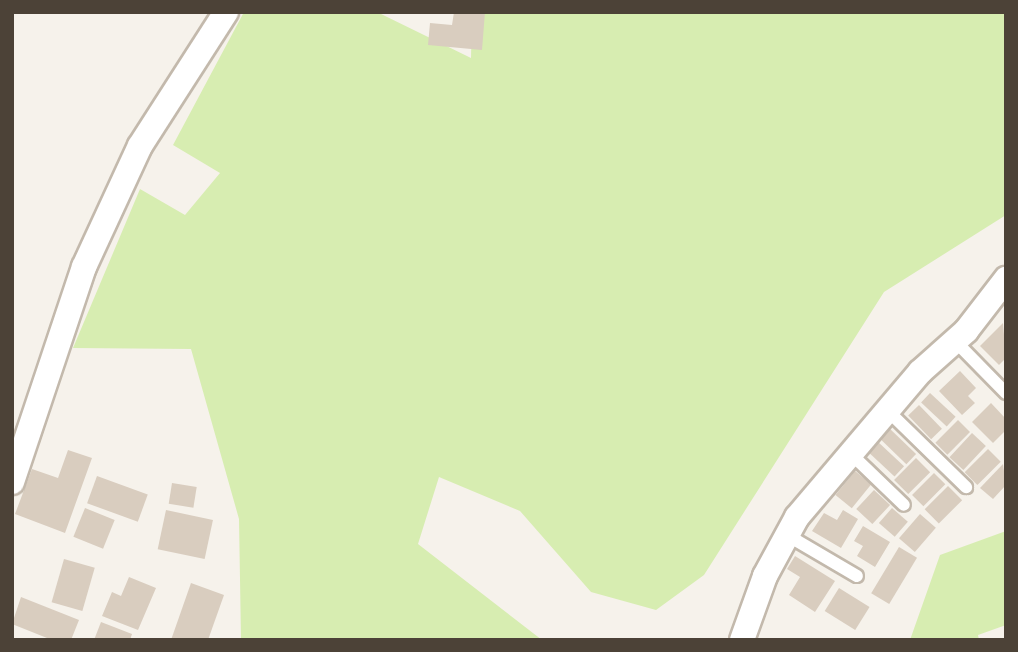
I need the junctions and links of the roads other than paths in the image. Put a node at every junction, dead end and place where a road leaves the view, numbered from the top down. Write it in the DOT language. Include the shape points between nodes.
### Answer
graph roads {
  1 [pos="226,12"];
  2 [pos="1006,279"];
  3 [pos="955,341"];
  4 [pos="1006,393"];
  5 [pos="886,409"];
  6 [pos="849,452"];
  7 [pos="12,482"];
  8 [pos="967,487"];
  9 [pos="904,505"];
  10 [pos="787,535"];
  11 [pos="857,576"];
  12 [pos="742,640"];
  1 -- 7 [label="street" via="140,146 84,267"];
  2 -- 3 [label="street"];
  3 -- 4 [label="lane"];
  3 -- 5 [label="street"];
  5 -- 6 [label="street"];
  5 -- 8 [label="lane"];
  6 -- 9 [label="lane"];
  6 -- 10 [label="street"];
  10 -- 11 [label="lane"];
  10 -- 12 [label="street"];
}
